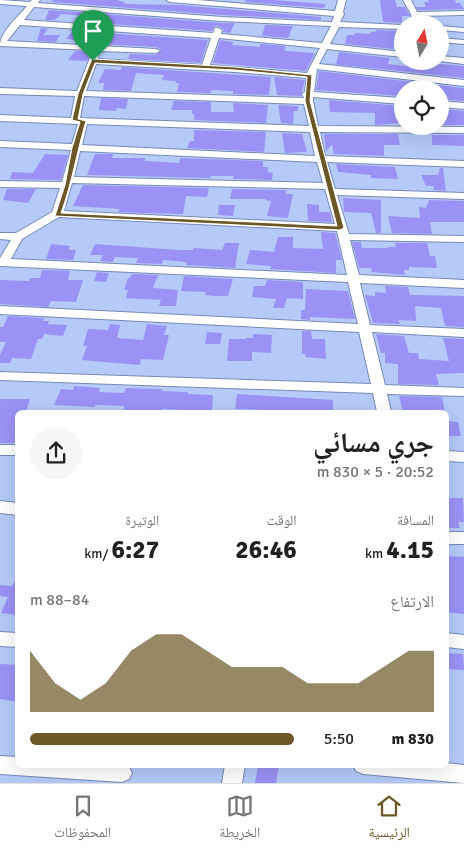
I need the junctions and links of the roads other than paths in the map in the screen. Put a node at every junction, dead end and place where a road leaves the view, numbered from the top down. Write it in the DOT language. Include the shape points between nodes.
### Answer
graph roads {
  1 [pos="170,0"];
  2 [pos="342,0"];
  3 [pos="407,0"];
  4 [pos="34,1"];
  5 [pos="0,2"];
  6 [pos="223,2"];
  7 [pos="464,13"];
  8 [pos="340,14"];
  9 [pos="415,14"];
  10 [pos="222,20"];
  11 [pos="16,22"];
  12 [pos="335,26"];
  13 [pos="394,27"];
  14 [pos="449,29"];
  15 [pos="464,30"];
  16 [pos="164,33"];
  17 [pos="216,36"];
  18 [pos="449,41"];
  19 [pos="454,41"];
  20 [pos="464,42"];
  21 [pos="0,44"];
  22 [pos="325,46"];
  23 [pos="98,48"];
  24 [pos="156,51"];
  25 [pos="449,51"];
  26 [pos="394,54"];
  27 [pos="449,59"];
  28 [pos="93,61"];
  29 [pos="464,61"];
  30 [pos="150,64"];
  31 [pos="205,67"];
  32 [pos="312,71"];
  33 [pos="464,83"];
  34 [pos="0,91"];
  35 [pos="80,94"];
  36 [pos="307,97"];
  37 [pos="394,101"];
  38 [pos="449,105"];
  39 [pos="464,106"];
  40 [pos="0,118"];
  41 [pos="79,121"];
  42 [pos="315,128"];
  43 [pos="464,130"];
  44 [pos="0,144"];
  45 [pos="75,148"];
  46 [pos="321,159"];
  47 [pos="464,164"];
  48 [pos="68,183"];
  49 [pos="0,184"];
  50 [pos="330,189"];
  51 [pos="464,196"];
  52 [pos="57,214"];
  53 [pos="342,233"];
  54 [pos="0,236"];
  55 [pos="18,237"];
  56 [pos="464,239"];
  57 [pos="2,262"];
  58 [pos="353,279"];
  59 [pos="464,284"];
  60 [pos="0,310"];
  61 [pos="364,329"];
  62 [pos="464,333"];
  63 [pos="0,376"];
  64 [pos="378,388"];
  65 [pos="464,392"];
  66 [pos="384,410"];
  67 [pos="0,450"];
  68 [pos="15,450"];
  69 [pos="449,456"];
  70 [pos="464,457"];
  71 [pos="0,507"];
  72 [pos="15,509"];
  73 [pos="449,538"];
  74 [pos="464,538"];
  75 [pos="0,639"];
  76 [pos="15,640"];
  77 [pos="449,640"];
  78 [pos="464,642"];
  79 [pos="0,766"];
  80 [pos="15,767"];
  81 [pos="30,768"];
  82 [pos="234,768"];
  83 [pos="413,768"];
  84 [pos="122,774"];
  85 [pos="464,774"];
  86 [pos="232,783"];
  1 -- 6 [label="street"];
  2 -- 8 [label="street"];
  3 -- 9 [label="street"];
  4 -- 5 [label="street"];
  4 -- 10 [label="street"];
  4 -- 11 [label="street"];
  6 -- 8 [label="street"];
  7 -- 9 [label="street"];
  8 -- 12 [label="street"];
  10 -- 12 [label="street"];
  10 -- 17 [label="street"];
  11 -- 16 [label="street"];
  11 -- 21 [label="street"];
  12 -- 13 [label="street"];
  12 -- 22 [label="street"];
  14 -- 15 [label="street"];
  16 -- 17 [label="street"];
  16 -- 24 [label="street"];
  17 -- 22 [label="street"];
  17 -- 31 [label="street"];
  18 -- 19 [label="street"];
  19 -- 20 [label="street"];
  19 -- 25 [label="street"];
  21 -- 23 [label="street"];
  22 -- 26 [label="street"];
  22 -- 32 [label="street"];
  23 -- 24 [label="street"];
  23 -- 28 [label="street"];
  24 -- 30 [label="street"];
  27 -- 29 [label="street"];
  28 -- 30 [label="street"];
  28 -- 35 [label="street"];
  30 -- 31 [label="street"];
  31 -- 32 [label="street"];
  32 -- 33 [label="street"];
  32 -- 36 [label="street"];
  34 -- 35 [label="street"];
  35 -- 36 [label="street"];
  35 -- 41 [label="street"];
  36 -- 37 [label="street"];
  36 -- 42 [label="street"];
  38 -- 39 [label="street"];
  40 -- 41 [label="street"];
  41 -- 42 [label="street"];
  41 -- 45 [label="street"];
  42 -- 43 [label="street"];
  42 -- 46 [label="street"];
  44 -- 45 [label="street"];
  45 -- 46 [label="street"];
  45 -- 48 [label="street"];
  46 -- 47 [label="street"];
  46 -- 50 [label="street"];
  48 -- 49 [label="street"];
  48 -- 50 [label="street"];
  48 -- 52 [label="street"];
  50 -- 51 [label="street"];
  50 -- 53 [label="street"];
  52 -- 53 [label="street"];
  52 -- 55 [label="street"];
  53 -- 56 [label="street"];
  53 -- 58 [label="street"];
  54 -- 55 [label="street"];
  55 -- 57 [label="street"];
  57 -- 58 [label="street"];
  58 -- 59 [label="street"];
  58 -- 61 [label="street"];
  60 -- 61 [label="street"];
  61 -- 62 [label="street"];
  61 -- 64 [label="street"];
  63 -- 64 [label="street"];
  64 -- 65 [label="street"];
  64 -- 66 [label="street"];
  67 -- 68 [label="street"];
  69 -- 70 [label="street"];
  71 -- 72 [label="street"];
  73 -- 74 [label="street"];
  75 -- 76 [label="street"];
  77 -- 78 [label="street"];
  79 -- 80 [label="street"];
  81 -- 84 [label="street"];
  82 -- 86 [label="street"];
  83 -- 85 [label="street"];
}
